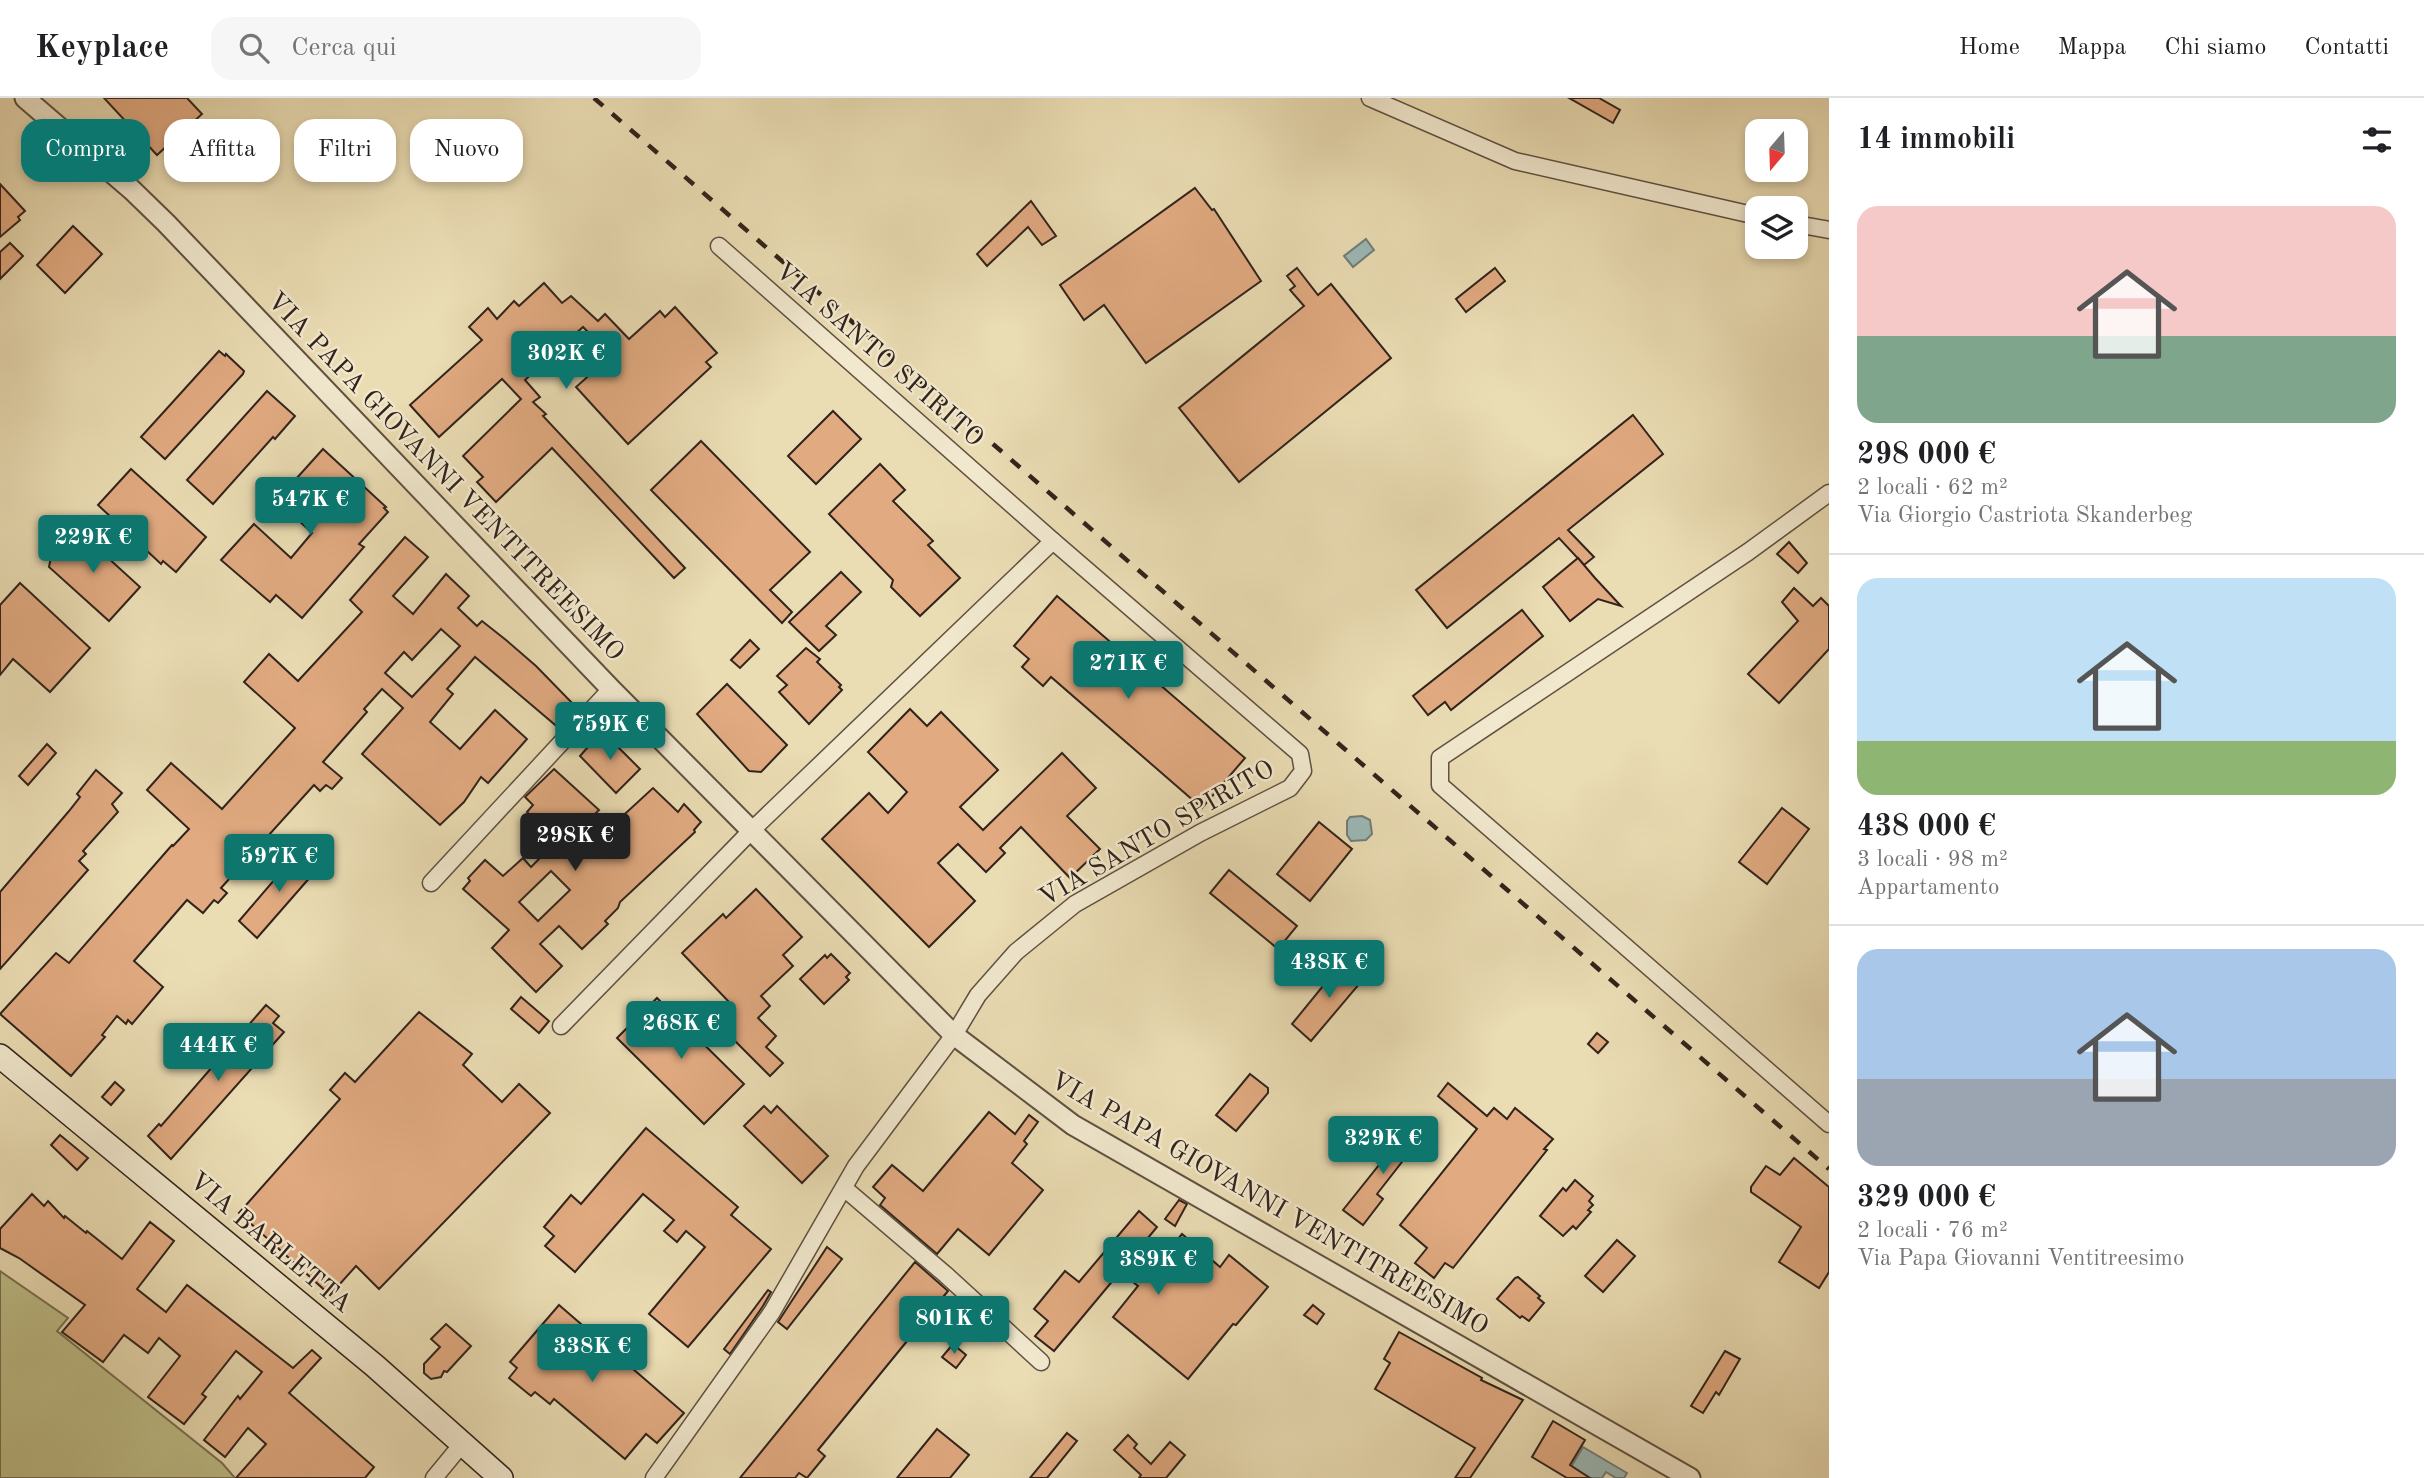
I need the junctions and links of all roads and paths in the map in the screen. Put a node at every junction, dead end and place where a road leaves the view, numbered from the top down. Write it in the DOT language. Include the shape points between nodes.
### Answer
graph roads {
  1 [pos="25,98"];
  2 [pos="1370,98"];
  3 [pos="1745,213"];
  4 [pos="1808,226"];
  5 [pos="1829,230"];
  6 [pos="719,246"];
  7 [pos="1829,494"];
  8 [pos="1053,541"];
  9 [pos="611,689"];
  10 [pos="751,831"];
  11 [pos="431,883"];
  12 [pos="561,1026"];
  13 [pos="954,1035"];
  14 [pos="0,1056"];
  15 [pos="1829,1124"];
  16 [pos="844,1188"];
  17 [pos="1041,1362"];
  18 [pos="462,1444"];
  19 [pos="434,1478"];
  20 [pos="501,1478"];
  21 [pos="654,1478"];
  22 [pos="1690,1478"];
  1 -- 9 [label="street, VIA PAPA GIOVANNI VENTITREESIMO" via="166,223"];
  2 -- 3 [label="street" via="1515,161"];
  4 -- 5 [label="street"];
  6 -- 8 [label="street, VIA SANTO SPIRITO"];
  7 -- 15 [label="street" via="1440,758 1440,785"];
  8 -- 10 [label="street"];
  8 -- 13 [label="street, VIA SANTO SPIRITO" via="1300,754 1303,771 1290,788 1075,904 1016,952 978,995"];
  9 -- 10 [label="street, VIA PAPA GIOVANNI VENTITREESIMO"];
  9 -- 11 [label="street"];
  10 -- 12 [label="street"];
  10 -- 13 [label="street, VIA PAPA GIOVANNI VENTITREESIMO"];
  13 -- 16 [label="street, VIA SANTO SPIRITO"];
  13 -- 22 [label="street, VIA PAPA GIOVANNI VENTITREESIMO" via="1073,1125"];
  14 -- 18 [label="main road, VIA BARLETTA" via="375,1366"];
  16 -- 17 [label="street"];
  16 -- 21 [label="street, VIA SANTO SPIRITO" via="772,1312"];
  18 -- 19 [label="street"];
  18 -- 20 [label="main road, VIA BARLETTA"];
}
